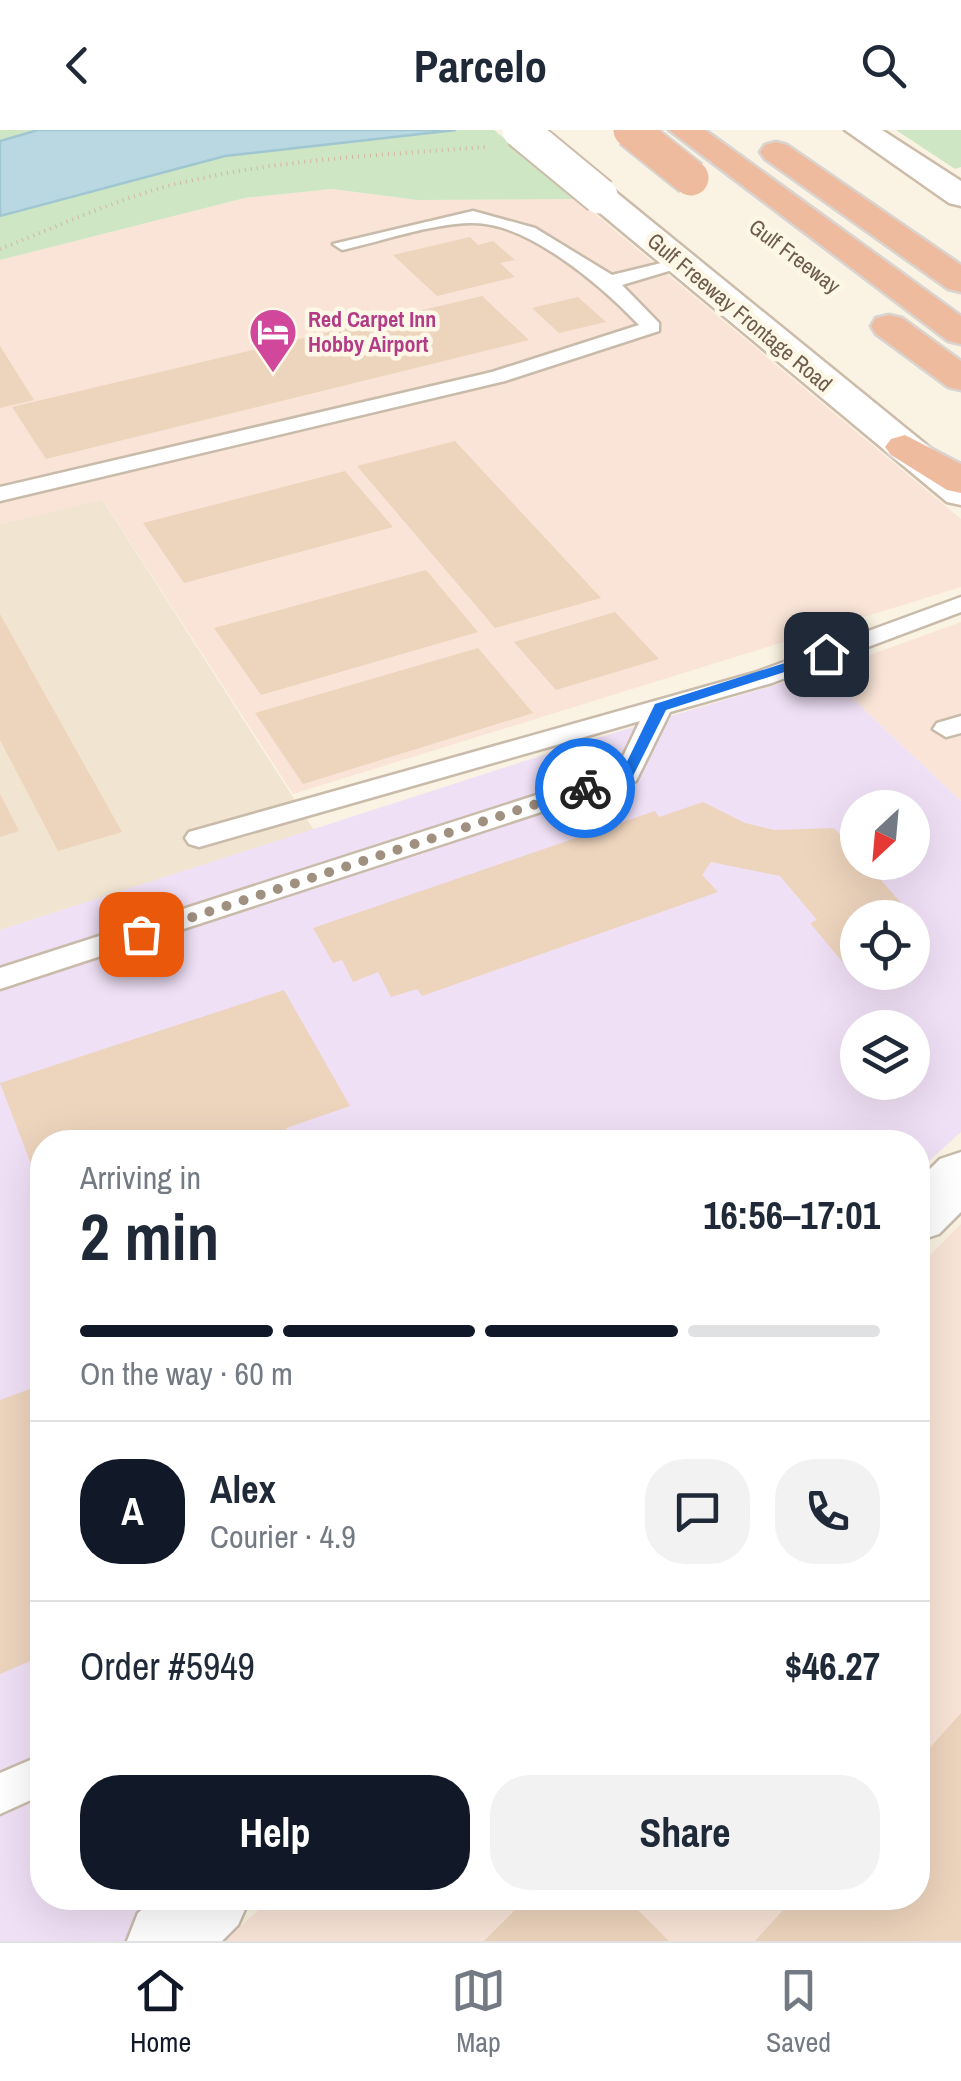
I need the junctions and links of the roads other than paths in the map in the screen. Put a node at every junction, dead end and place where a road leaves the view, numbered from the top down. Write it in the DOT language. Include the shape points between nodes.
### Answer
graph roads {
  1 [pos="631,130"];
  2 [pos="686,130"];
  3 [pos="746,130"];
  4 [pos="861,130"];
  5 [pos="511,138"];
  6 [pos="736,190"];
  7 [pos="961,196"];
  8 [pos="342,244"];
  9 [pos="682,264"];
  10 [pos="961,281"];
  11 [pos="609,282"];
  12 [pos="865,308"];
  13 [pos="961,333"];
  14 [pos="961,379"];
  15 [pos="906,447"];
  16 [pos="961,481"];
  17 [pos="961,493"];
  18 [pos="0,494"];
  19 [pos="961,604"];
  20 [pos="660,707"];
  21 [pos="199,838"];
  22 [pos="0,978"];
  23 [pos="961,1175"];
  24 [pos="930,1205"];
  25 [pos="30,1780"];
  26 [pos="0,1794"];
  27 [pos="198,1910"];
  28 [pos="166,1941"];
  1 -- 6 [label="highway, Gulf Freeway, bridge" via="691,178"];
  2 -- 6 [label="highway, Gulf Freeway"];
  3 -- 10 [label="highway"];
  4 -- 7 [label="main road"];
  5 -- 9 [label="main road, Gulf Freeway Frontage Road, bridge" via="600,196"];
  6 -- 13 [label="highway, Gulf Freeway"];
  8 -- 11 [label="lane" via="473,218 528,232"];
  9 -- 11 [label="lane"];
  9 -- 15 [label="main road, Gulf Freeway Frontage Road"];
  11 -- 18 [label="lane" via="652,327 498,377"];
  12 -- 14 [label="highway, Gulf Freeway"];
  15 -- 16 [label="highway"];
  15 -- 17 [label="main road, Gulf Freeway Frontage Road"];
  19 -- 20 [label="lane" via="762,678"];
  20 -- 21 [label="lane"];
  20 -- 22 [label="lane" via="627,775"];
  23 -- 24 [label="main road"];
  25 -- 26 [label="lane"];
  27 -- 28 [label="main road"];
}
